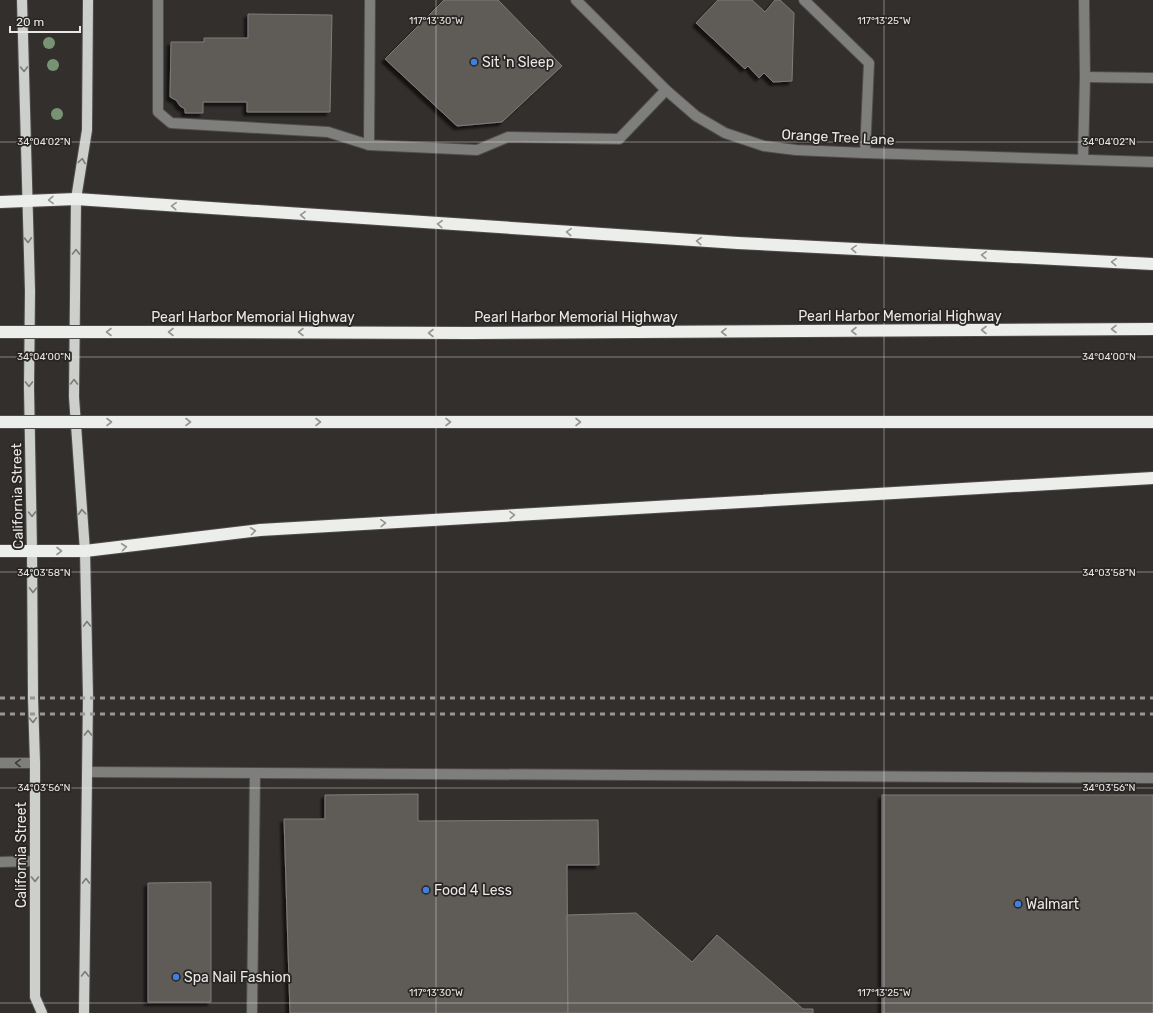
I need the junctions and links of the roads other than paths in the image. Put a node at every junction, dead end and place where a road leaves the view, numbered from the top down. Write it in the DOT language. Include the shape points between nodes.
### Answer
graph roads {
  1 [pos="22,0"];
  2 [pos="88,0"];
  3 [pos="158,0"];
  4 [pos="370,0"];
  5 [pos="576,0"];
  6 [pos="804,0"];
  7 [pos="1084,0"];
  8 [pos="1085,77"];
  9 [pos="1153,78"];
  10 [pos="666,90"];
  11 [pos="369,145"];
  12 [pos="865,153"];
  13 [pos="1083,159"];
  14 [pos="1153,162"];
  15 [pos="76,199"];
  16 [pos="27,201"];
  17 [pos="0,202"];
  18 [pos="1153,264"];
  19 [pos="1153,329"];
  20 [pos="0,332"];
  21 [pos="0,422"];
  22 [pos="1153,422"];
  23 [pos="1153,478"];
  24 [pos="0,551"];
  25 [pos="32,551"];
  26 [pos="85,551"];
  27 [pos="0,763"];
  28 [pos="35,763"];
  29 [pos="88,772"];
  30 [pos="255,773"];
  31 [pos="1153,778"];
  32 [pos="35,861"];
  33 [pos="0,862"];
  34 [pos="42,1013"];
  35 [pos="84,1013"];
  36 [pos="252,1013"];
  1 -- 16 [label="main road, California Street, one-way"];
  15 -- 2 [label="main road, one-way" via="87,130"];
  3 -- 11 [label="street" via="158,112 171,123 328,132"];
  4 -- 11 [label="street"];
  5 -- 10 [label="street, Orange Tree Lane"];
  6 -- 12 [label="street" via="869,63"];
  7 -- 8 [label="street"];
  8 -- 9 [label="street"];
  8 -- 13 [label="street"];
  10 -- 11 [label="street" via="619,138 508,137 477,150"];
  10 -- 12 [label="street, Orange Tree Lane" via="696,116 725,133 764,146"];
  12 -- 13 [label="street, Orange Tree Lane"];
  13 -- 14 [label="street, Orange Tree Lane"];
  15 -- 16 [label="highway, one-way"];
  18 -- 15 [label="highway, one-way" via="738,243"];
  26 -- 15 [label="main road, one-way" via="74,398"];
  16 -- 17 [label="highway"];
  16 -- 25 [label="main road, California Street, one-way"];
  19 -- 20 [label="highway, Pearl Harbor Memorial Highway, one-way, bridge" via="478,333"];
  21 -- 22 [label="highway, one-way, bridge"];
  26 -- 23 [label="highway, one-way" via="260,530"];
  24 -- 25 [label="highway"];
  25 -- 26 [label="highway, one-way"];
  25 -- 28 [label="main road, California Street, one-way"];
  29 -- 26 [label="main road, one-way"];
  28 -- 27 [label="street, one-way"];
  28 -- 32 [label="main road, California Street"];
  29 -- 30 [label="street"];
  35 -- 29 [label="main road, one-way"];
  30 -- 31 [label="street"];
  30 -- 36 [label="street"];
  32 -- 33 [label="street"];
  32 -- 34 [label="main road, California Street, one-way" via="35,997"];
}
